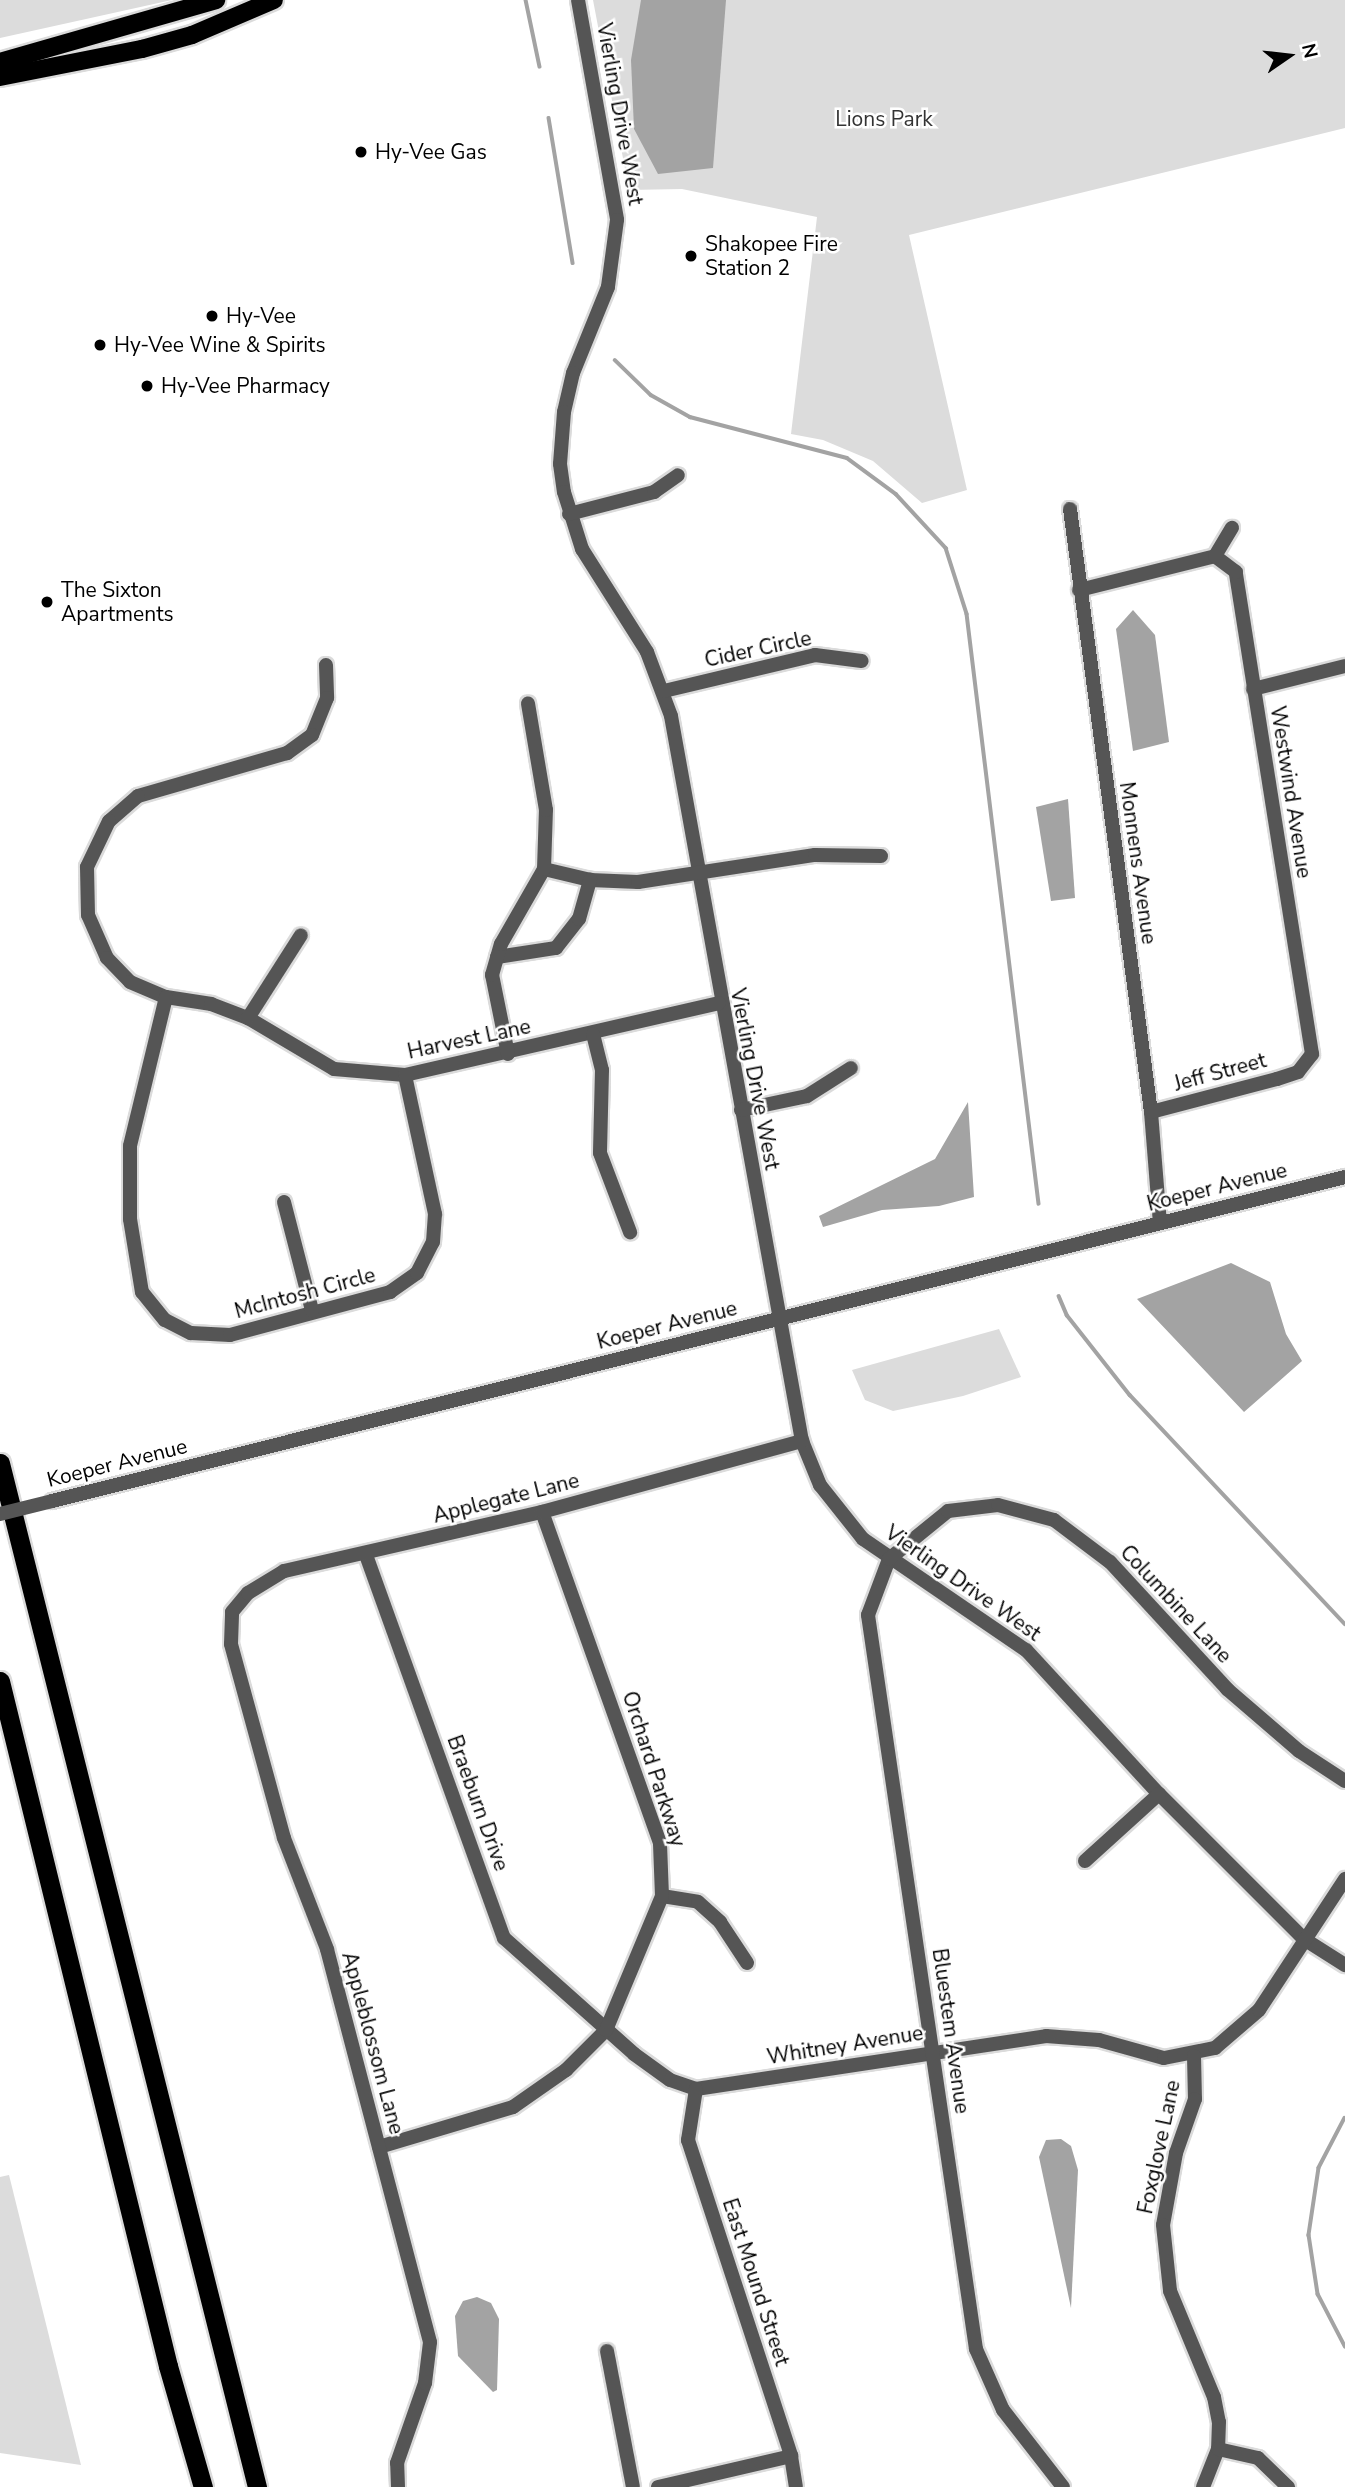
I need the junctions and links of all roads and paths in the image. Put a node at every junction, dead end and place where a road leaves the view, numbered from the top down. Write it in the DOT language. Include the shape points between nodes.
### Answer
graph roads {
  1 [pos="216,0"];
  2 [pos="274,0"];
  3 [pos="578,0"];
  4 [pos="0,62"];
  5 [pos="0,77"];
  6 [pos="678,475"];
  7 [pos="1070,509"];
  8 [pos="569,513"];
  9 [pos="1232,528"];
  10 [pos="1215,556"];
  11 [pos="1079,590"];
  12 [pos="862,662"];
  13 [pos="326,665"];
  14 [pos="1345,666"];
  15 [pos="1253,689"];
  16 [pos="663,691"];
  17 [pos="528,704"];
  18 [pos="881,856"];
  19 [pos="544,869"];
  20 [pos="698,875"];
  21 [pos="590,880"];
  22 [pos="301,935"];
  23 [pos="497,957"];
  24 [pos="166,998"];
  25 [pos="719,1003"];
  26 [pos="248,1018"];
  27 [pos="593,1034"];
  28 [pos="508,1054"];
  29 [pos="851,1068"];
  30 [pos="1298,1072"];
  31 [pos="405,1075"];
  32 [pos="740,1110"];
  33 [pos="1151,1112"];
  34 [pos="1345,1177"];
  35 [pos="284,1202"];
  36 [pos="1160,1223"];
  37 [pos="629,1232"];
  38 [pos="312,1310"];
  39 [pos="778,1318"];
  40 [pos="802,1441"];
  41 [pos="0,1463"];
  42 [pos="542,1512"];
  43 [pos="0,1514"];
  44 [pos="366,1555"];
  45 [pos="889,1559"];
  46 [pos="232,1612"];
  47 [pos="0,1681"];
  48 [pos="1345,1781"];
  49 [pos="1159,1794"];
  50 [pos="1085,1861"];
  51 [pos="1345,1879"];
  52 [pos="662,1896"];
  53 [pos="1304,1939"];
  54 [pos="747,1963"];
  55 [pos="1345,1965"];
  56 [pos="606,2029"];
  57 [pos="934,2053"];
  58 [pos="1194,2056"];
  59 [pos="696,2090"];
  60 [pos="379,2147"];
  61 [pos="607,2351"];
  62 [pos="1218,2449"];
  63 [pos="791,2456"];
  64 [pos="203,2487"];
  65 [pos="257,2487"];
  66 [pos="398,2487"];
  67 [pos="633,2487"];
  68 [pos="657,2487"];
  69 [pos="796,2487"];
  70 [pos="1063,2487"];
  71 [pos="1203,2487"];
  72 [pos="1288,2487"];
  1 -- 4 [label="main road"];
  2 -- 5 [label="main road" via="142,49"];
  3 -- 8 [label="street, Vierling Drive West" via="617,220 610,279 573,373 564,412 560,464"];
  6 -- 8 [label="street" via="654,492"];
  7 -- 11 [label="street, Monnens Avenue"];
  8 -- 16 [label="street, Vierling Drive West" via="594,573 647,652"];
  9 -- 10 [label="street"];
  10 -- 11 [label="street"];
  10 -- 15 [label="street, Westwind Avenue" via="1236,572"];
  11 -- 33 [label="street, Monnens Avenue"];
  12 -- 16 [label="street, Cider Circle" via="815,655"];
  13 -- 24 [label="street, Harvest Lane" via="327,698 312,735 287,753 138,796 109,821 87,867 88,915 107,958 130,982"];
  14 -- 15 [label="street"];
  15 -- 30 [label="street, Westwind Avenue" via="1312,1054"];
  16 -- 20 [label="street, Vierling Drive West"];
  17 -- 19 [label="street" via="546,810"];
  18 -- 20 [label="street" via="815,855"];
  19 -- 21 [label="street"];
  19 -- 23 [label="street"];
  20 -- 21 [label="street" via="638,882"];
  20 -- 25 [label="street, Vierling Drive West"];
  21 -- 23 [label="street" via="579,919 556,948"];
  22 -- 26 [label="street"];
  23 -- 28 [label="street" via="492,975"];
  24 -- 26 [label="street, Harvest Lane" via="211,1004"];
  24 -- 38 [label="street, McIntosh Circle" via="130,1146 130,1219 142,1292 165,1320 191,1333 230,1335"];
  25 -- 27 [label="street, Harvest Lane"];
  25 -- 32 [label="street, Vierling Drive West"];
  26 -- 31 [label="street, Harvest Lane" via="334,1069"];
  27 -- 28 [label="street, Harvest Lane"];
  27 -- 37 [label="street" via="602,1070 600,1153"];
  28 -- 31 [label="street, Harvest Lane"];
  29 -- 32 [label="street" via="807,1096"];
  30 -- 33 [label="street, Jeff Street"];
  31 -- 38 [label="street, McIntosh Circle" via="435,1214 433,1242 417,1273 390,1292"];
  32 -- 39 [label="street, Vierling Drive West"];
  33 -- 36 [label="street, Monnens Avenue"];
  34 -- 36 [label="street, Koeper Avenue"];
  35 -- 38 [label="street"];
  36 -- 39 [label="street, Koeper Avenue"];
  39 -- 40 [label="street, Vierling Drive West"];
  39 -- 43 [label="street, Koeper Avenue, bridge"];
  40 -- 42 [label="street, Applegate Lane"];
  40 -- 45 [label="street, Vierling Drive West" via="820,1485 863,1539"];
  41 -- 65 [label="highway"];
  42 -- 44 [label="street, Applegate Lane"];
  42 -- 52 [label="street, Orchard Parkway" via="660,1843"];
  44 -- 46 [label="street, Applegate Lane" via="284,1571 248,1593"];
  44 -- 56 [label="street, Braeburn Drive" via="504,1938"];
  45 -- 48 [label="street, Columbine Lane" via="948,1511 998,1505 1054,1520 1110,1562 1227,1689 1299,1751"];
  45 -- 49 [label="street, Vierling Drive West" via="1026,1650"];
  45 -- 57 [label="street, Bluestem Avenue" via="868,1615"];
  46 -- 60 [label="street, Appleblossom Lane" via="231,1644 284,1838 327,1949"];
  47 -- 64 [label="highway" via="168,2366"];
  49 -- 50 [label="street"];
  49 -- 53 [label="street, Vierling Drive West"];
  51 -- 53 [label="street"];
  52 -- 54 [label="street" via="698,1902 720,1922"];
  52 -- 56 [label="street, Orchard Parkway"];
  53 -- 55 [label="street, Vierling Drive West"];
  53 -- 58 [label="street, Whitney Avenue" via="1259,2010 1237,2034 1216,2049"];
  56 -- 59 [label="street" via="670,2080"];
  56 -- 60 [label="street, Orchard Parkway" via="566,2070 513,2107"];
  57 -- 58 [label="street, Whitney Avenue" via="1072,2036 1164,2058"];
  57 -- 59 [label="street, Whitney Avenue"];
  57 -- 70 [label="street, Bluestem Avenue" via="976,2349 1003,2410"];
  58 -- 62 [label="street, Foxglove Lane" via="1195,2099 1176,2153 1163,2225 1170,2291 1214,2397"];
  59 -- 63 [label="street, East Mound Street" via="688,2140"];
  60 -- 66 [label="street, Appleblossom Lane" via="430,2343 425,2383 397,2463"];
  61 -- 67 [label="street"];
  62 -- 71 [label="street, Foxglove Lane"];
  62 -- 72 [label="street" via="1258,2459"];
  63 -- 68 [label="street"];
  63 -- 69 [label="street, East Mound Street"];
}
